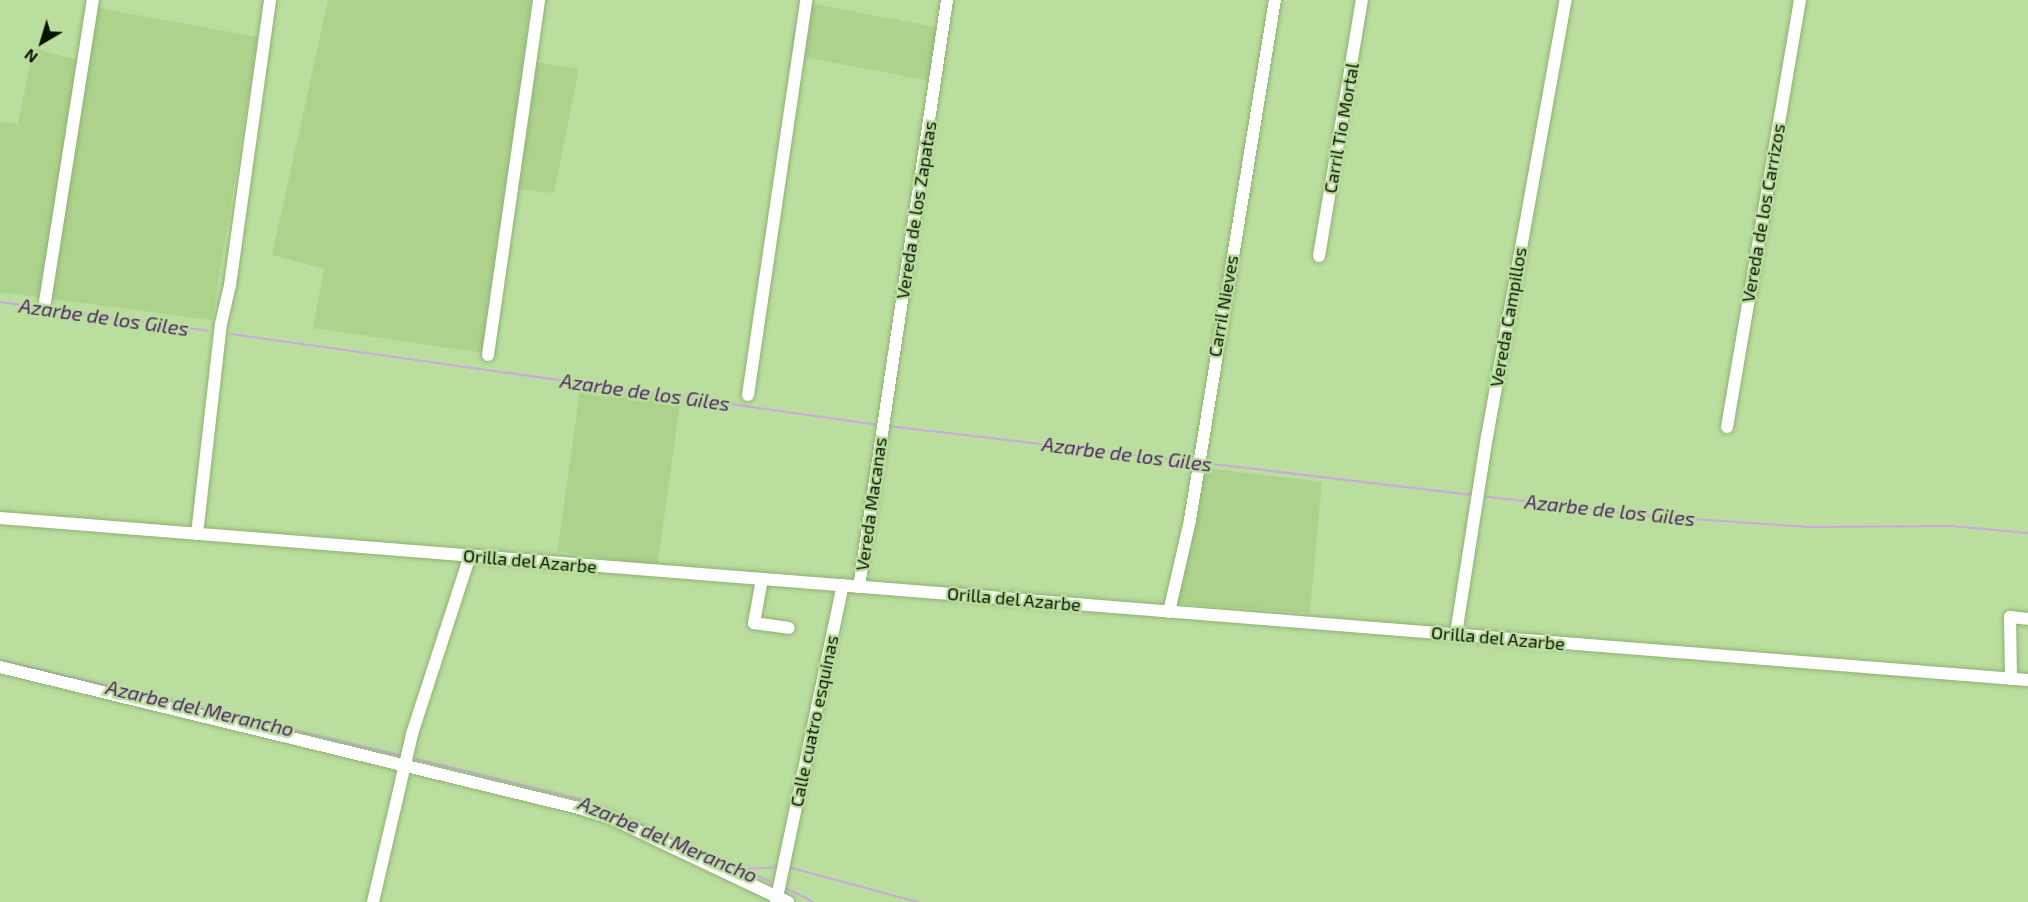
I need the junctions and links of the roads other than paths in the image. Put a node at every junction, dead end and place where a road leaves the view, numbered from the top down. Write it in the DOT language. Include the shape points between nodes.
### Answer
graph roads {
  1 [pos="93,0"];
  2 [pos="270,0"];
  3 [pos="539,0"];
  4 [pos="806,0"];
  5 [pos="947,0"];
  6 [pos="1275,0"];
  7 [pos="1362,0"];
  8 [pos="1566,0"];
  9 [pos="1800,0"];
  10 [pos="1319,256"];
  11 [pos="45,302"];
  12 [pos="488,354"];
  13 [pos="748,395"];
  14 [pos="883,420"];
  15 [pos="1727,427"];
  16 [pos="0,518"];
  17 [pos="197,534"];
  18 [pos="470,556"];
  19 [pos="762,579"];
  20 [pos="843,585"];
  21 [pos="859,587"];
  22 [pos="1169,612"];
  23 [pos="2028,619"];
  24 [pos="789,628"];
  25 [pos="1456,634"];
  26 [pos="0,668"];
  27 [pos="2011,679"];
  28 [pos="2028,680"];
  29 [pos="404,766"];
  30 [pos="780,895"];
  31 [pos="373,902"];
  1 -- 11 [label="street"];
  2 -- 17 [label="street" via="230,285 221,324"];
  3 -- 12 [label="street"];
  4 -- 13 [label="street"];
  5 -- 14 [label="street, Vereda de los Zapatas"];
  6 -- 22 [label="street, Carril Nieves" via="1191,520"];
  7 -- 10 [label="street, Carril Tio Mortal"];
  8 -- 25 [label="street, Vereda Campillos" via="1487,437"];
  9 -- 15 [label="street, Vereda de los Carrizos"];
  14 -- 21 [label="street, Vereda Macanas"];
  16 -- 17 [label="street, Orilla del Azarbe"];
  17 -- 18 [label="street, Orilla del Azarbe"];
  18 -- 19 [label="street, Orilla del Azarbe"];
  18 -- 29 [label="street"];
  19 -- 20 [label="street, Orilla del Azarbe"];
  19 -- 24 [label="street" via="754,623"];
  20 -- 21 [label="street, Orilla del Azarbe"];
  20 -- 30 [label="street, Calle cuatro esquinas"];
  21 -- 22 [label="street, Orilla del Azarbe"];
  22 -- 25 [label="street, Orilla del Azarbe"];
  23 -- 27 [label="street" via="2010,617"];
  25 -- 27 [label="street, Orilla del Azarbe"];
  26 -- 29 [label="street"];
  27 -- 28 [label="street, Orilla del Azarbe"];
  29 -- 30 [label="street" via="613,819"];
  29 -- 31 [label="street"];
}
